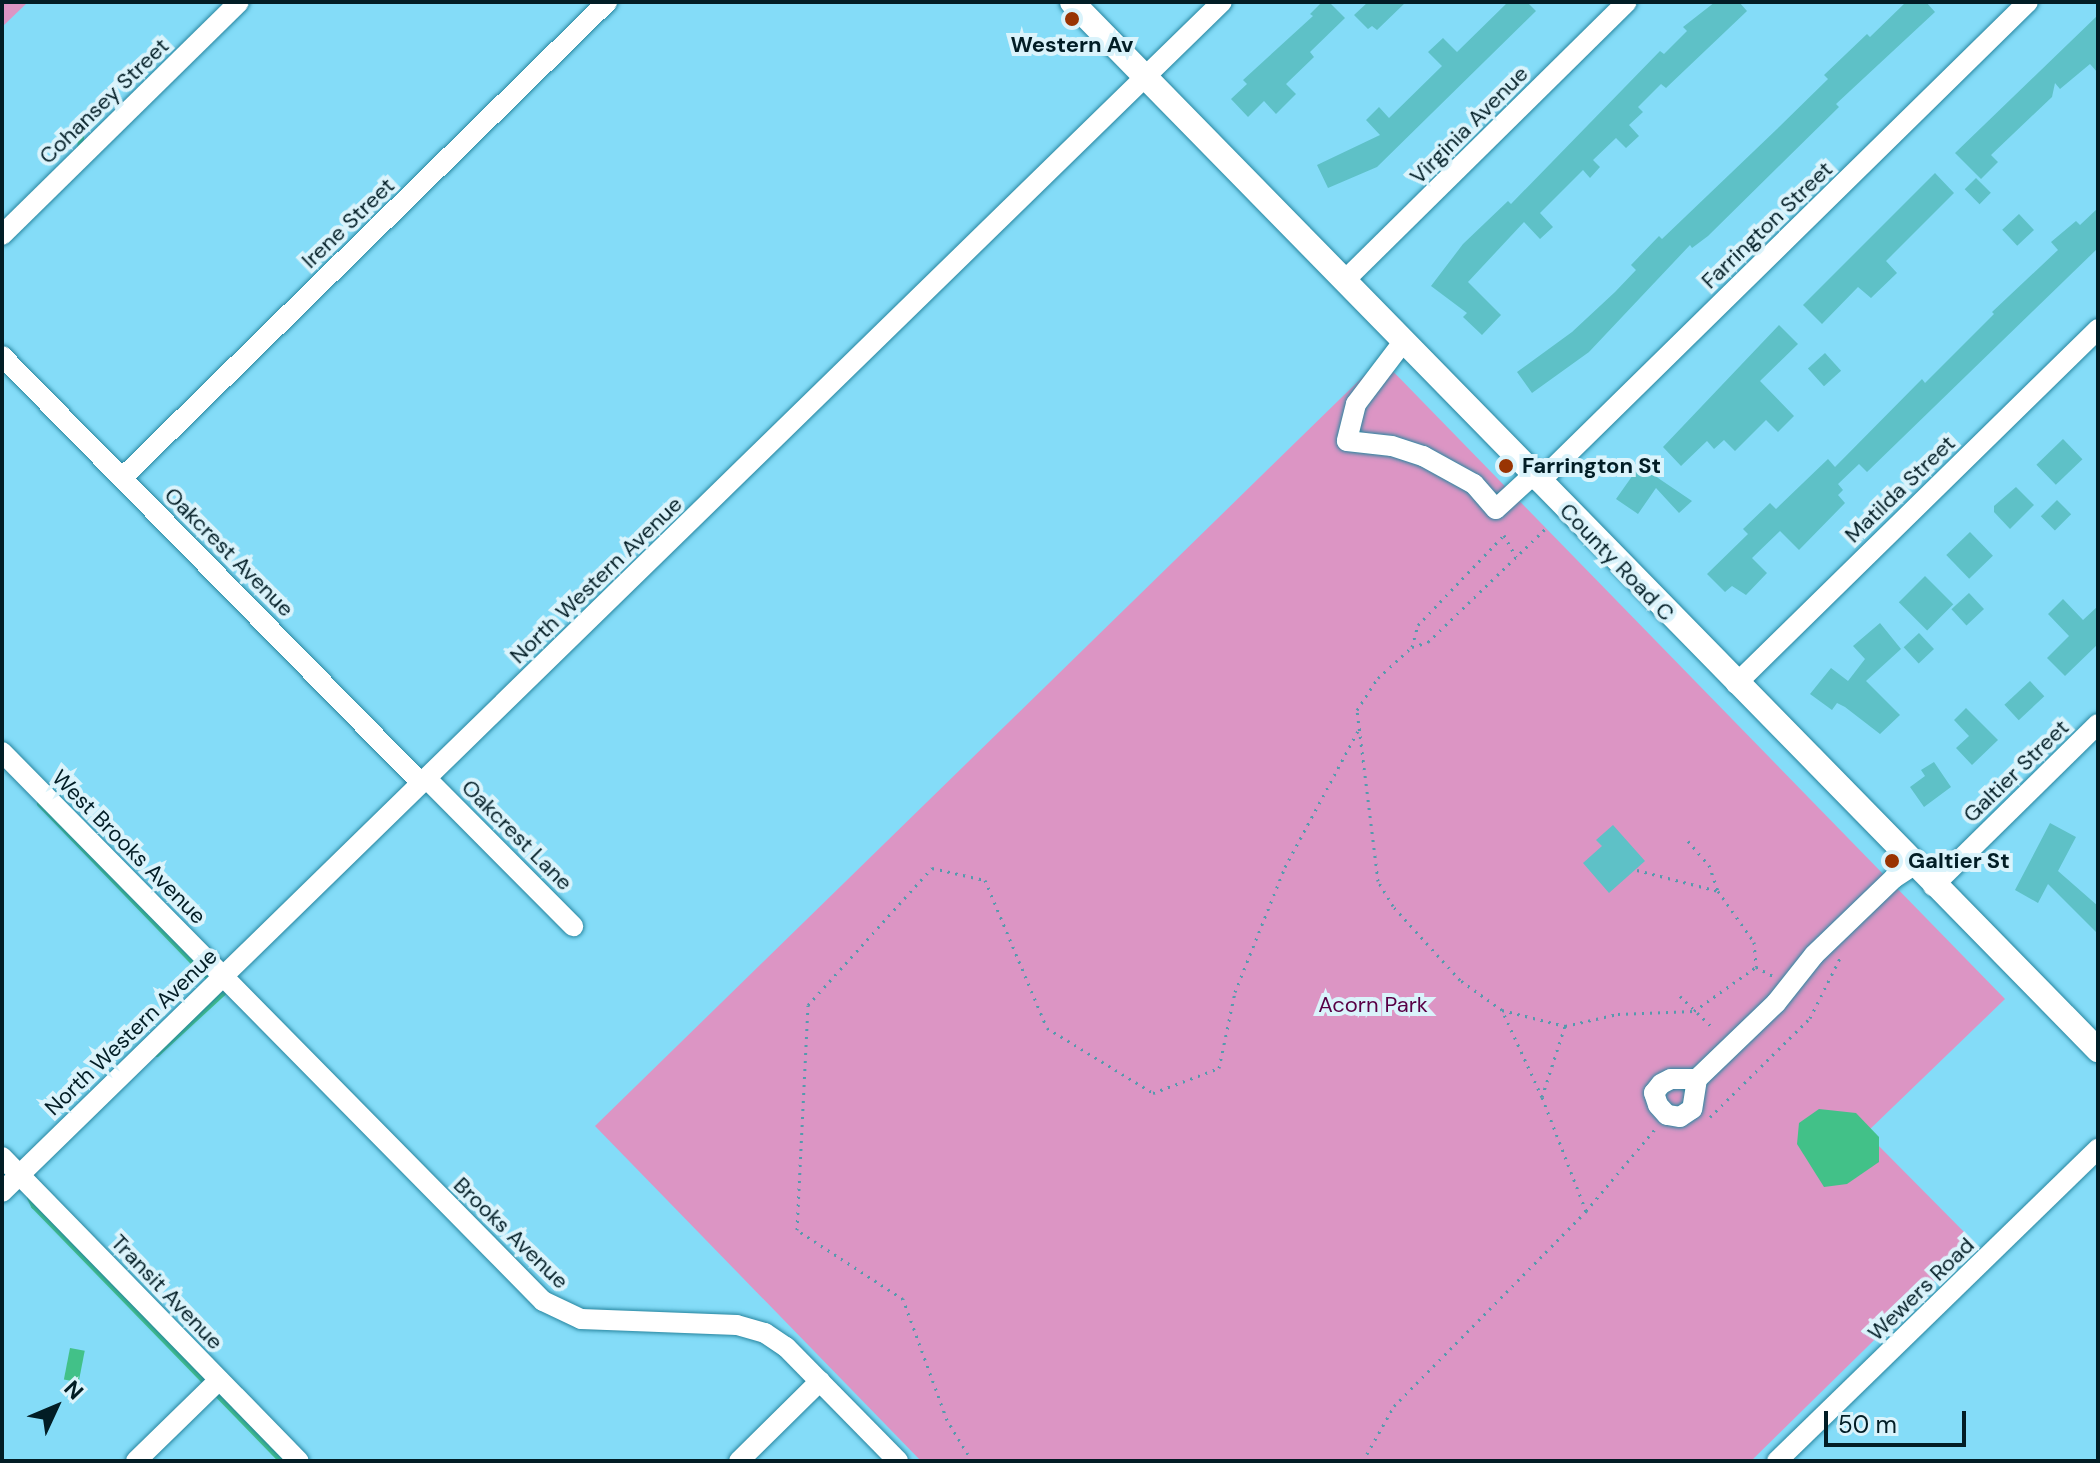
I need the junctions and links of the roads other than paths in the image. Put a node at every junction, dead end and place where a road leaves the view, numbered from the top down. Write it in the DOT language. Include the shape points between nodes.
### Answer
graph roads {
  1 [pos="239,2"];
  2 [pos="607,2"];
  3 [pos="1072,2"];
  4 [pos="1222,2"];
  5 [pos="1627,2"];
  6 [pos="2028,2"];
  7 [pos="1145,78"];
  8 [pos="2,235"];
  9 [pos="1344,281"];
  10 [pos="2098,329"];
  11 [pos="1403,342"];
  12 [pos="2,356"];
  13 [pos="122,478"];
  14 [pos="1536,478"];
  15 [pos="1736,684"];
  16 [pos="2098,724"];
  17 [pos="2,752"];
  18 [pos="424,780"];
  19 [pos="1914,865"];
  20 [pos="1933,886"];
  21 [pos="573,926"];
  22 [pos="223,976"];
  23 [pos="2098,1050"];
  24 [pos="1697,1079"];
  25 [pos="2098,1149"];
  26 [pos="2,1157"];
  27 [pos="19,1175"];
  28 [pos="2,1192"];
  29 [pos="219,1380"];
  30 [pos="820,1381"];
  31 [pos="136,1461"];
  32 [pos="299,1461"];
  33 [pos="739,1461"];
  34 [pos="898,1461"];
  35 [pos="1777,1461"];
  1 -- 8 [label="street, Cohansey Street"];
  2 -- 13 [label="street, Irene Street"];
  3 -- 7 [label="main road, County Road C"];
  4 -- 7 [label="street, North Western Avenue"];
  5 -- 9 [label="street, Virginia Avenue"];
  6 -- 14 [label="street, Farrington Street"];
  7 -- 9 [label="main road, County Road C"];
  7 -- 18 [label="street, North Western Avenue"];
  9 -- 11 [label="main road, County Road C"];
  10 -- 15 [label="street, Matilda Street"];
  11 -- 14 [label="main road, County Road C"];
  11 -- 14 [label="street, Farrington Street" via="1356,404 1347,441 1423,456 1474,484 1496,509"];
  12 -- 13 [label="street, Oakcrest Avenue"];
  13 -- 18 [label="street, Oakcrest Avenue"];
  14 -- 15 [label="main road, County Road C"];
  15 -- 19 [label="main road, County Road C"];
  16 -- 20 [label="street, Galtier Street"];
  17 -- 22 [label="street, West Brooks Avenue"];
  18 -- 21 [label="street, Oakcrest Lane"];
  18 -- 22 [label="street, North Western Avenue"];
  19 -- 20 [label="main road, County Road C"];
  19 -- 24 [label="street" via="1814,955 1776,1003"];
  20 -- 23 [label="main road, County Road C"];
  22 -- 27 [label="street, North Western Avenue"];
  22 -- 30 [label="street, Brooks Avenue" via="543,1301 581,1319 737,1325 765,1333"];
  24 -- 24 [label="street" via="1671,1079 1654,1093 1665,1124 1692,1109"];
  25 -- 35 [label="street, Wewers Road"];
  26 -- 27 [label="street, Transit Avenue"];
  27 -- 28 [label="street, North Western Avenue"];
  27 -- 29 [label="street, Transit Avenue"];
  29 -- 31 [label="street"];
  29 -- 32 [label="street, Transit Avenue"];
  30 -- 33 [label="street"];
  30 -- 34 [label="street, Brooks Avenue"];
}
